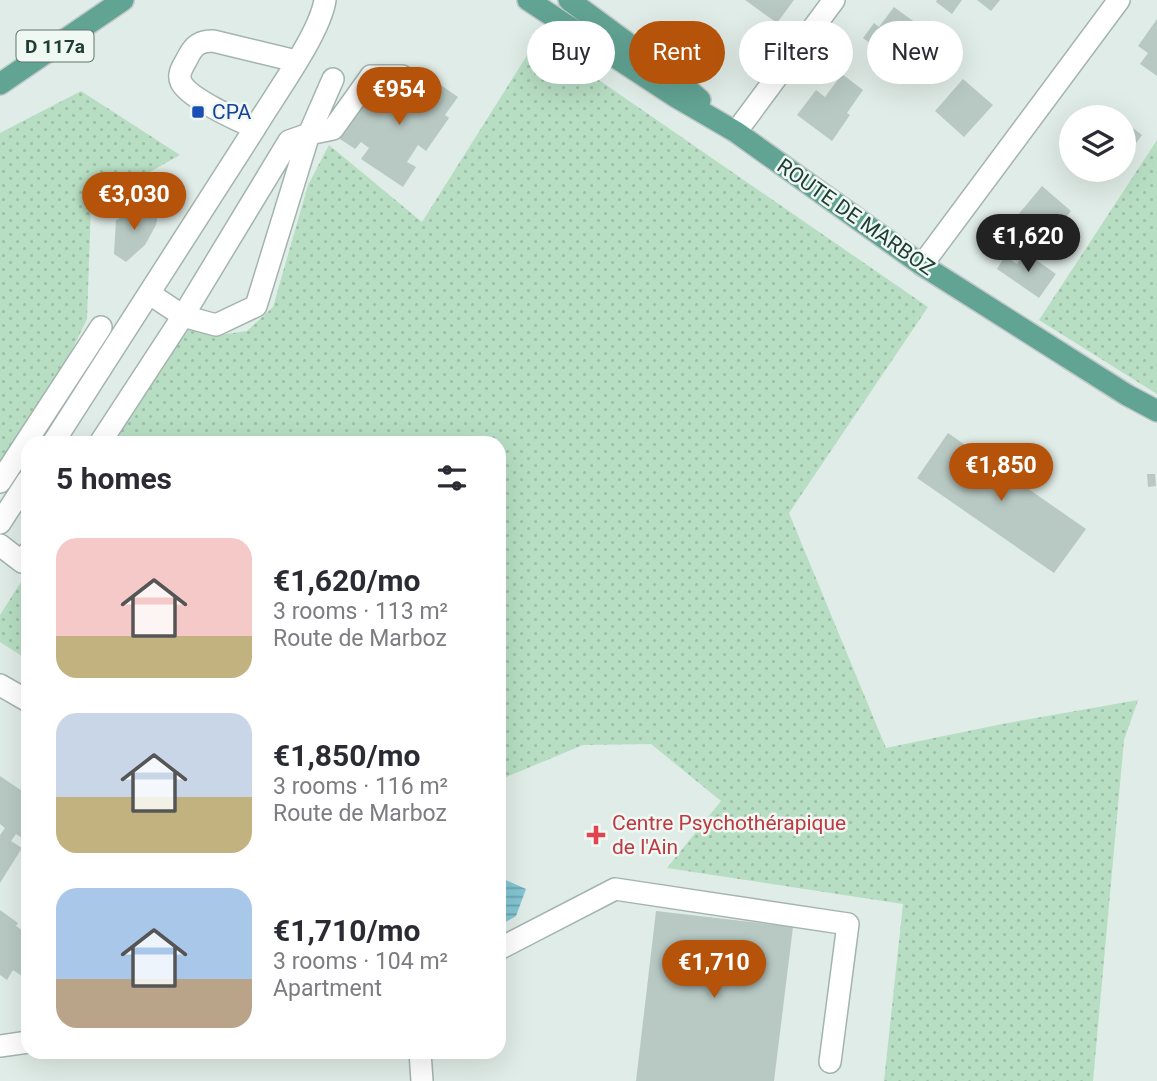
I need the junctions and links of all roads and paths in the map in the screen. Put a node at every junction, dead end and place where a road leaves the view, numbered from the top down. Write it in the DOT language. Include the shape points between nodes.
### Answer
graph roads {
  1 [pos="325,0"];
  2 [pos="528,0"];
  3 [pos="569,0"];
  4 [pos="834,0"];
  5 [pos="1119,0"];
  6 [pos="116,2"];
  7 [pos="296,61"];
  8 [pos="333,79"];
  9 [pos="0,84"];
  10 [pos="412,88"];
  11 [pos="255,128"];
  12 [pos="736,132"];
  13 [pos="309,134"];
  14 [pos="922,265"];
  15 [pos="150,294"];
  16 [pos="183,316"];
  17 [pos="101,327"];
  18 [pos="1157,411"];
  19 [pos="30,436"];
  20 [pos="58,436"];
  21 [pos="105,436"];
  22 [pos="21,450"];
  23 [pos="0,482"];
  24 [pos="21,491"];
  25 [pos="0,523"];
  26 [pos="0,545"];
  27 [pos="21,561"];
  28 [pos="0,685"];
  29 [pos="21,697"];
  30 [pos="506,945"];
  31 [pos="21,1043"];
  32 [pos="0,1046"];
  33 [pos="420,1059"];
  34 [pos="830,1062"];
  35 [pos="422,1081"];
  1 -- 7 [label="street" via="323,14"];
  2 -- 12 [label="main road, ROUTE DE MARBOZ"];
  3 -- 12 [label="main road, ROUTE DE MARBOZ" via="676,79"];
  4 -- 12 [label="street"];
  5 -- 14 [label="street"];
  6 -- 9 [label="main road, D 117a"];
  7 -- 11 [label="street"];
  7 -- 11 [label="street" via="213,41 192,48 180,73 182,84 221,112"];
  8 -- 13 [label="street"];
  10 -- 13 [label="street" via="402,76 371,76 333,129"];
  11 -- 15 [label="street"];
  12 -- 14 [label="main road, ROUTE DE MARBOZ"];
  13 -- 16 [label="street" via="289,141"];
  13 -- 16 [label="street" via="256,306 216,325"];
  14 -- 18 [label="main road, ROUTE DE MARBOZ"];
  15 -- 16 [label="street"];
  15 -- 20 [label="street"];
  16 -- 21 [label="street"];
  17 -- 19 [label="street"];
  22 -- 23 [label="street"];
  24 -- 25 [label="street"];
  26 -- 27 [label="street"];
  28 -- 29 [label="street"];
  30 -- 34 [label="street" via="615,889 848,924"];
  31 -- 32 [label="street"];
  33 -- 35 [label="street"];
}
